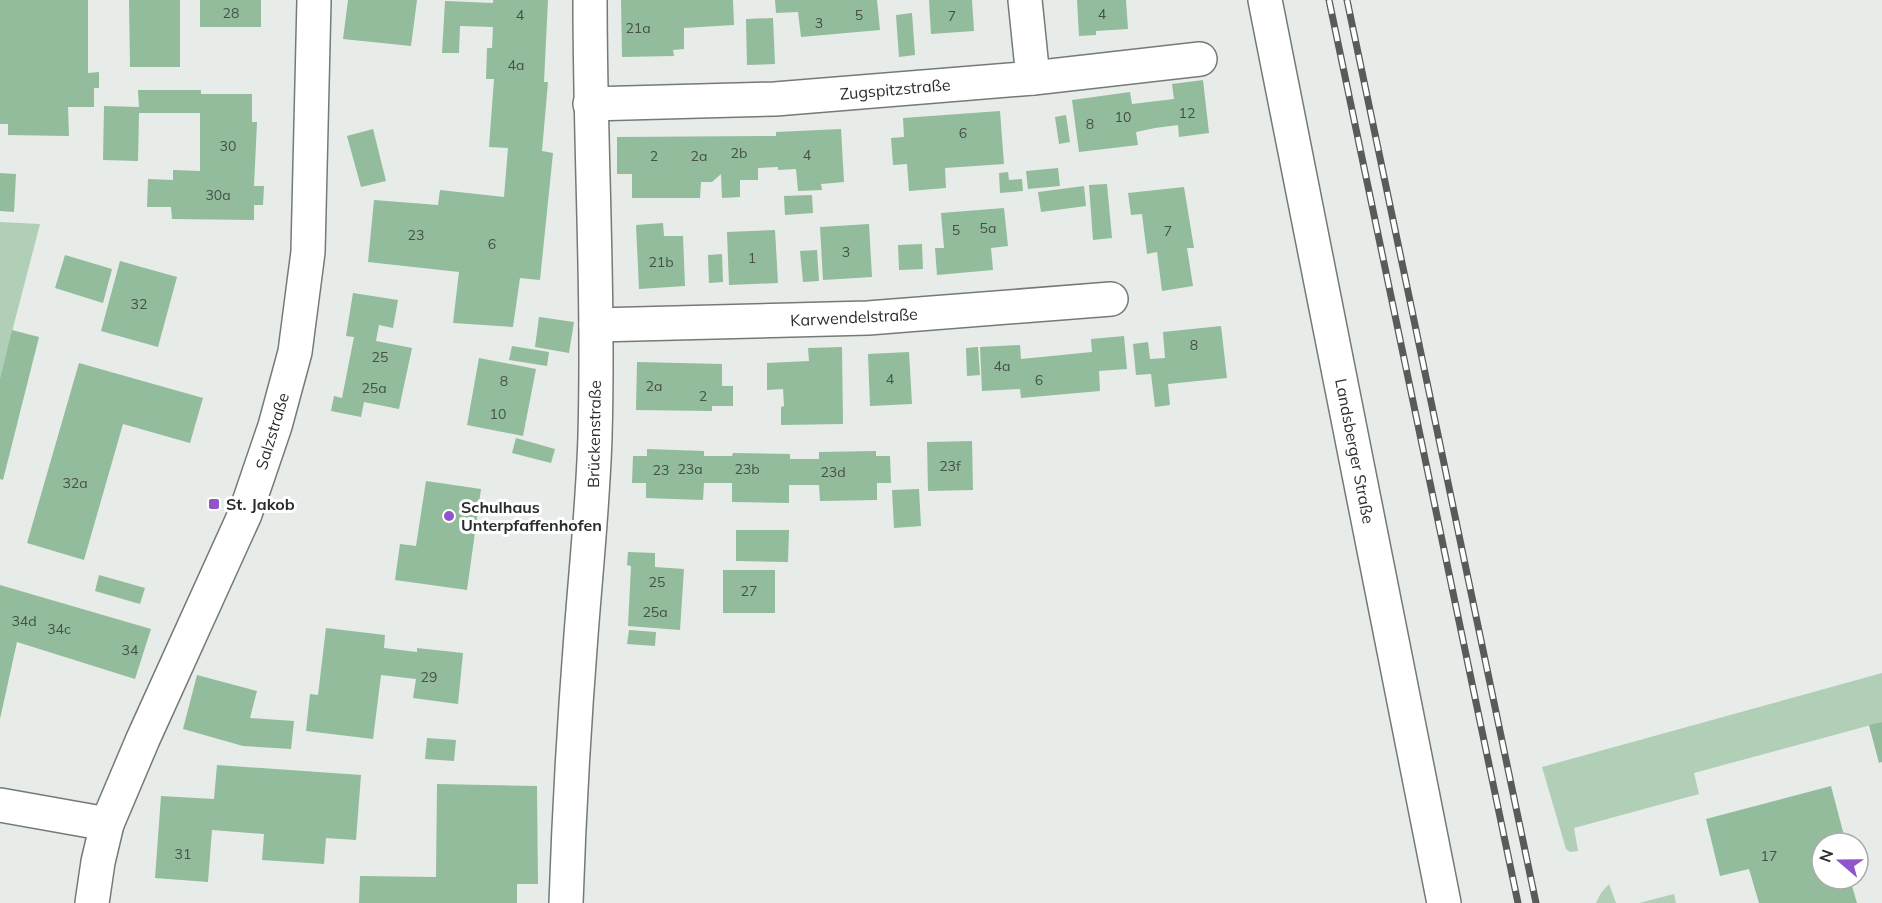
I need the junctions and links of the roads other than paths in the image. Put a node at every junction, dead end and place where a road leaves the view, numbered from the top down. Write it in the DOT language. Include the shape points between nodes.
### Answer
graph roads {
  1 [pos="314,0"];
  2 [pos="590,0"];
  3 [pos="1025,0"];
  4 [pos="1265,0"];
  5 [pos="1200,59"];
  6 [pos="1033,78"];
  7 [pos="590,104"];
  8 [pos="1111,299"];
  9 [pos="596,325"];
  10 [pos="0,805"];
  11 [pos="106,824"];
  12 [pos="92,903"];
  13 [pos="566,903"];
  14 [pos="1444,903"];
  1 -- 11 [label="street, Salzstraße" via="308,252 295,352 245,514"];
  2 -- 7 [label="street, Brückenstraße"];
  3 -- 6 [label="street"];
  4 -- 14 [label="street, Landsberger Straße"];
  5 -- 6 [label="street, Zugspitzstraße"];
  6 -- 7 [label="street, Zugspitzstraße" via="775,99"];
  7 -- 9 [label="street, Brückenstraße"];
  8 -- 9 [label="street, Karwendelstraße" via="868,318"];
  9 -- 13 [label="street, Brückenstraße" via="591,534 570,775"];
  10 -- 11 [label="street"];
  11 -- 12 [label="street, Salzstraße"];
}
